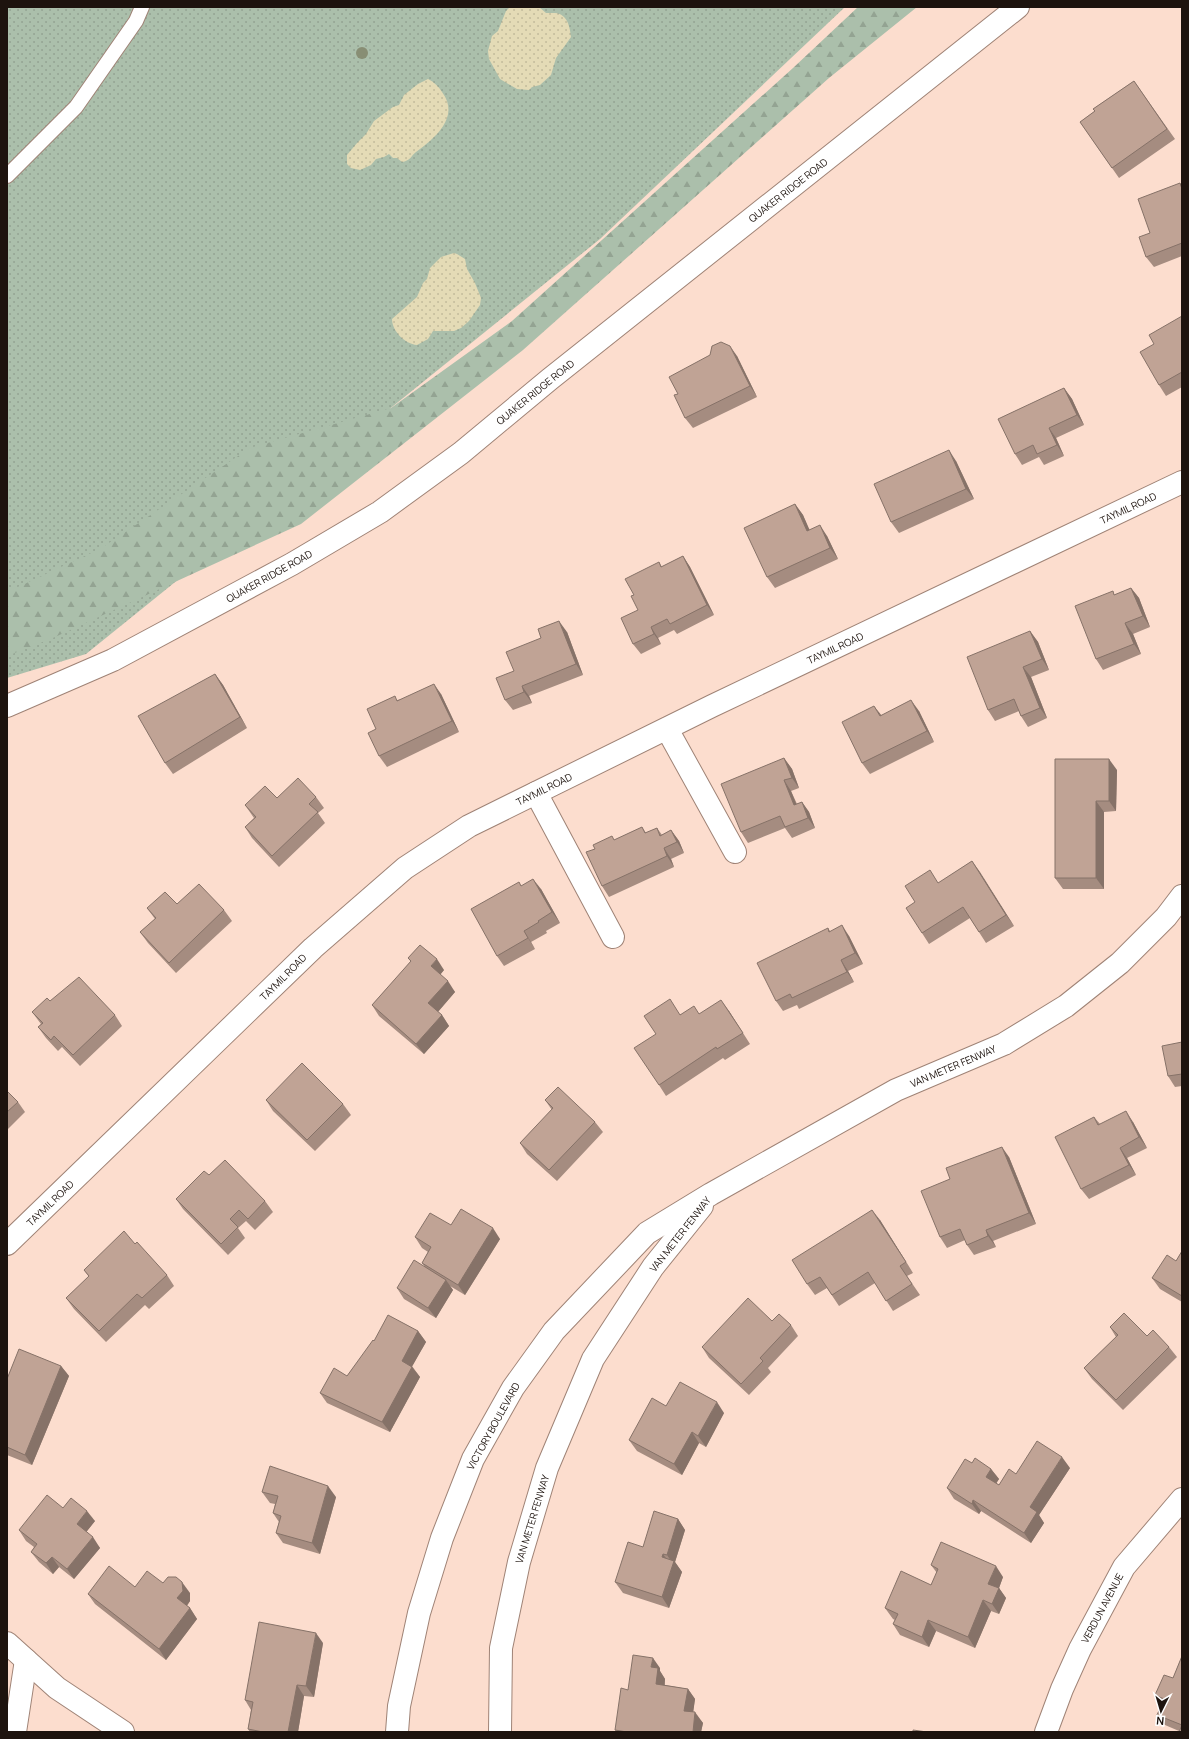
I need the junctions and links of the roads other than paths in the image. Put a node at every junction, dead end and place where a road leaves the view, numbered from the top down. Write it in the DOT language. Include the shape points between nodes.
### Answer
graph roads {
  1 [pos="142,7"];
  2 [pos="1018,7"];
  3 [pos="7,176"];
  4 [pos="1182,482"];
  5 [pos="7,706"];
  6 [pos="667,729"];
  7 [pos="536,793"];
  8 [pos="735,852"];
  9 [pos="1182,896"];
  10 [pos="613,937"];
  11 [pos="711,1194"];
  12 [pos="7,1244"];
  13 [pos="1182,1499"];
  14 [pos="7,1643"];
  15 [pos="26,1660"];
  16 [pos="15,1732"];
  17 [pos="124,1732"];
  18 [pos="397,1732"];
  19 [pos="500,1732"];
  20 [pos="1046,1732"];
  1 -- 3 [label="lane" via="136,21 76,107"];
  2 -- 5 [label="street, QUAKER RIDGE ROAD" via="550,379 461,453 380,512 292,564 113,660"];
  4 -- 6 [label="street, TAYMIL ROAD"];
  6 -- 7 [label="street, TAYMIL ROAD"];
  6 -- 8 [label="street"];
  7 -- 10 [label="street"];
  7 -- 12 [label="street, TAYMIL ROAD" via="469,826 405,868 313,948"];
  9 -- 11 [label="street, VAN METER FENWAY" via="1166,917 1120,963 1066,1006 1004,1044 896,1090"];
  11 -- 18 [label="street, VICTORY BOULEVARD" via="647,1233 554,1331 513,1388 473,1459 442,1538 419,1613 399,1706"];
  11 -- 19 [label="street, VAN METER FENWAY" via="653,1268 593,1359 547,1468 519,1562 501,1648"];
  13 -- 20 [label="street, VERDUN AVENUE" via="1124,1567 1080,1649"];
  14 -- 15 [label="street"];
  15 -- 16 [label="street"];
  15 -- 17 [label="street" via="58,1688"];
}
